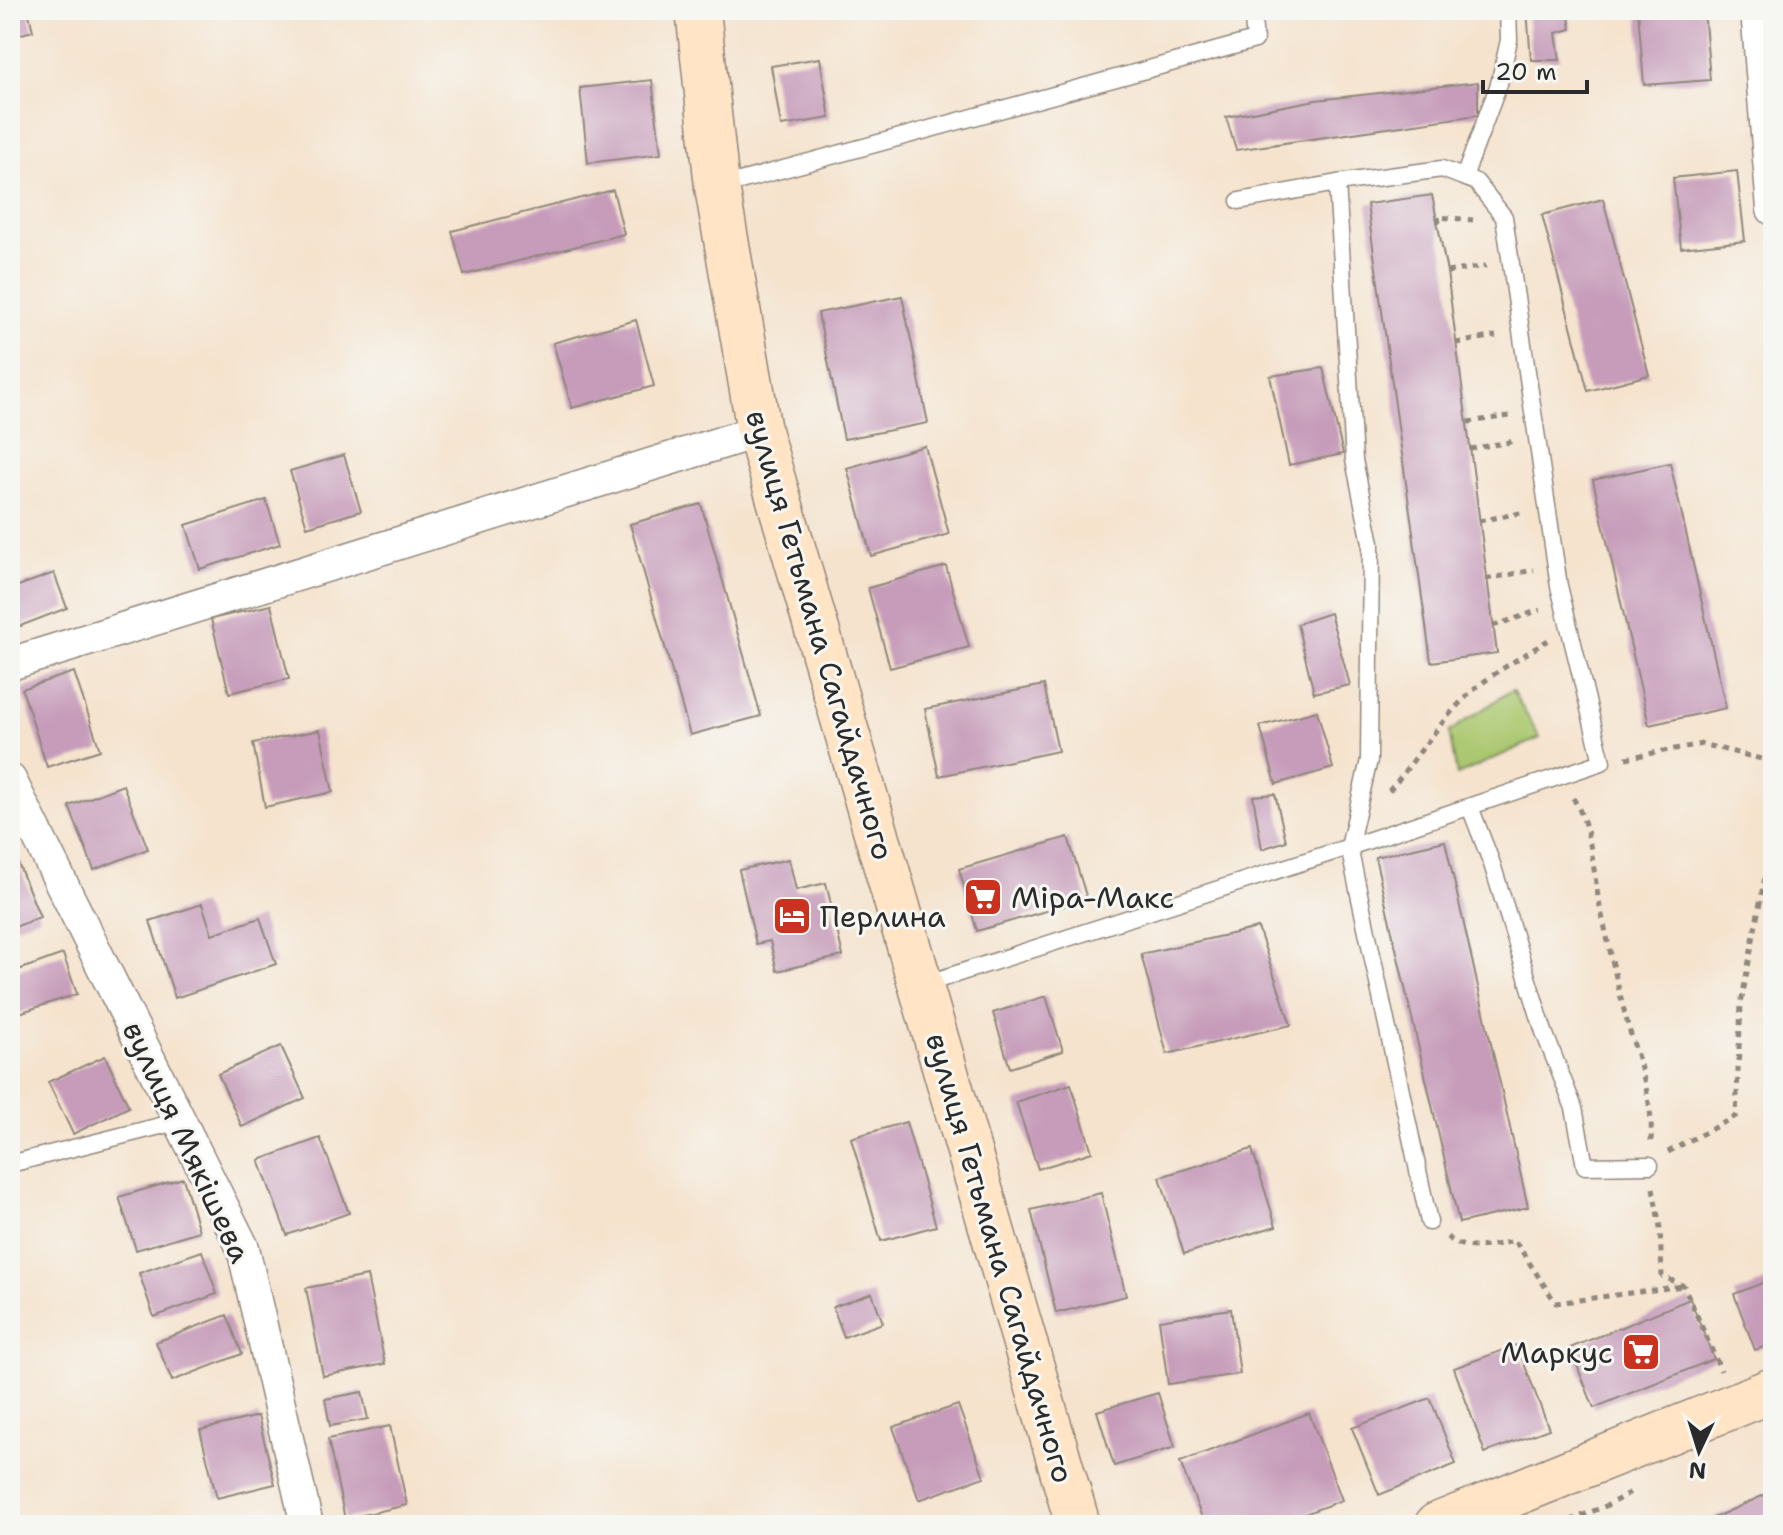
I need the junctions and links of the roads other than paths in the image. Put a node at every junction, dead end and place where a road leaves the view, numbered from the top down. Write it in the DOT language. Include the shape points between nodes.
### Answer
graph roads {
  1 [pos="698,10"];
  2 [pos="1252,10"];
  3 [pos="1508,10"];
  4 [pos="1757,10"];
  5 [pos="1464,177"];
  6 [pos="1337,183"];
  7 [pos="717,187"];
  8 [pos="1239,201"];
  9 [pos="1773,209"];
  10 [pos="759,431"];
  11 [pos="10,664"];
  12 [pos="10,780"];
  13 [pos="1470,807"];
  14 [pos="1349,847"];
  15 [pos="921,986"];
  16 [pos="180,1121"];
  17 [pos="10,1164"];
  18 [pos="1650,1165"];
  19 [pos="1429,1222"];
  20 [pos="1754,1397"];
  21 [pos="307,1525"];
  22 [pos="1078,1525"];
  23 [pos="1437,1525"];
  1 -- 7 [label="main road, вулиця Гетьмана Сагайдачного"];
  2 -- 7 [label="lane" via="1255,40"];
  3 -- 5 [label="lane" via="1509,40 1499,84"];
  4 -- 9 [label="street"];
  5 -- 6 [label="lane" via="1442,169"];
  5 -- 13 [label="lane" via="1476,182 1504,217 1559,586 1602,762"];
  6 -- 8 [label="lane"];
  6 -- 14 [label="lane" via="1354,460 1371,543 1369,760"];
  7 -- 10 [label="main road, вулиця Гетьмана Сагайдачного"];
  10 -- 11 [label="street"];
  10 -- 15 [label="main road, вулиця Гетьмана Сагайдачного"];
  12 -- 16 [label="street, вулиця Мякішева"];
  13 -- 14 [label="lane"];
  13 -- 18 [label="lane" via="1574,1108 1585,1166"];
  14 -- 15 [label="lane"];
  14 -- 19 [label="lane"];
  15 -- 22 [label="main road, вулиця Гетьмана Сагайдачного"];
  16 -- 17 [label="lane"];
  16 -- 21 [label="street, вулиця Мякішева" via="243,1248"];
  20 -- 23 [label="main road"];
}
